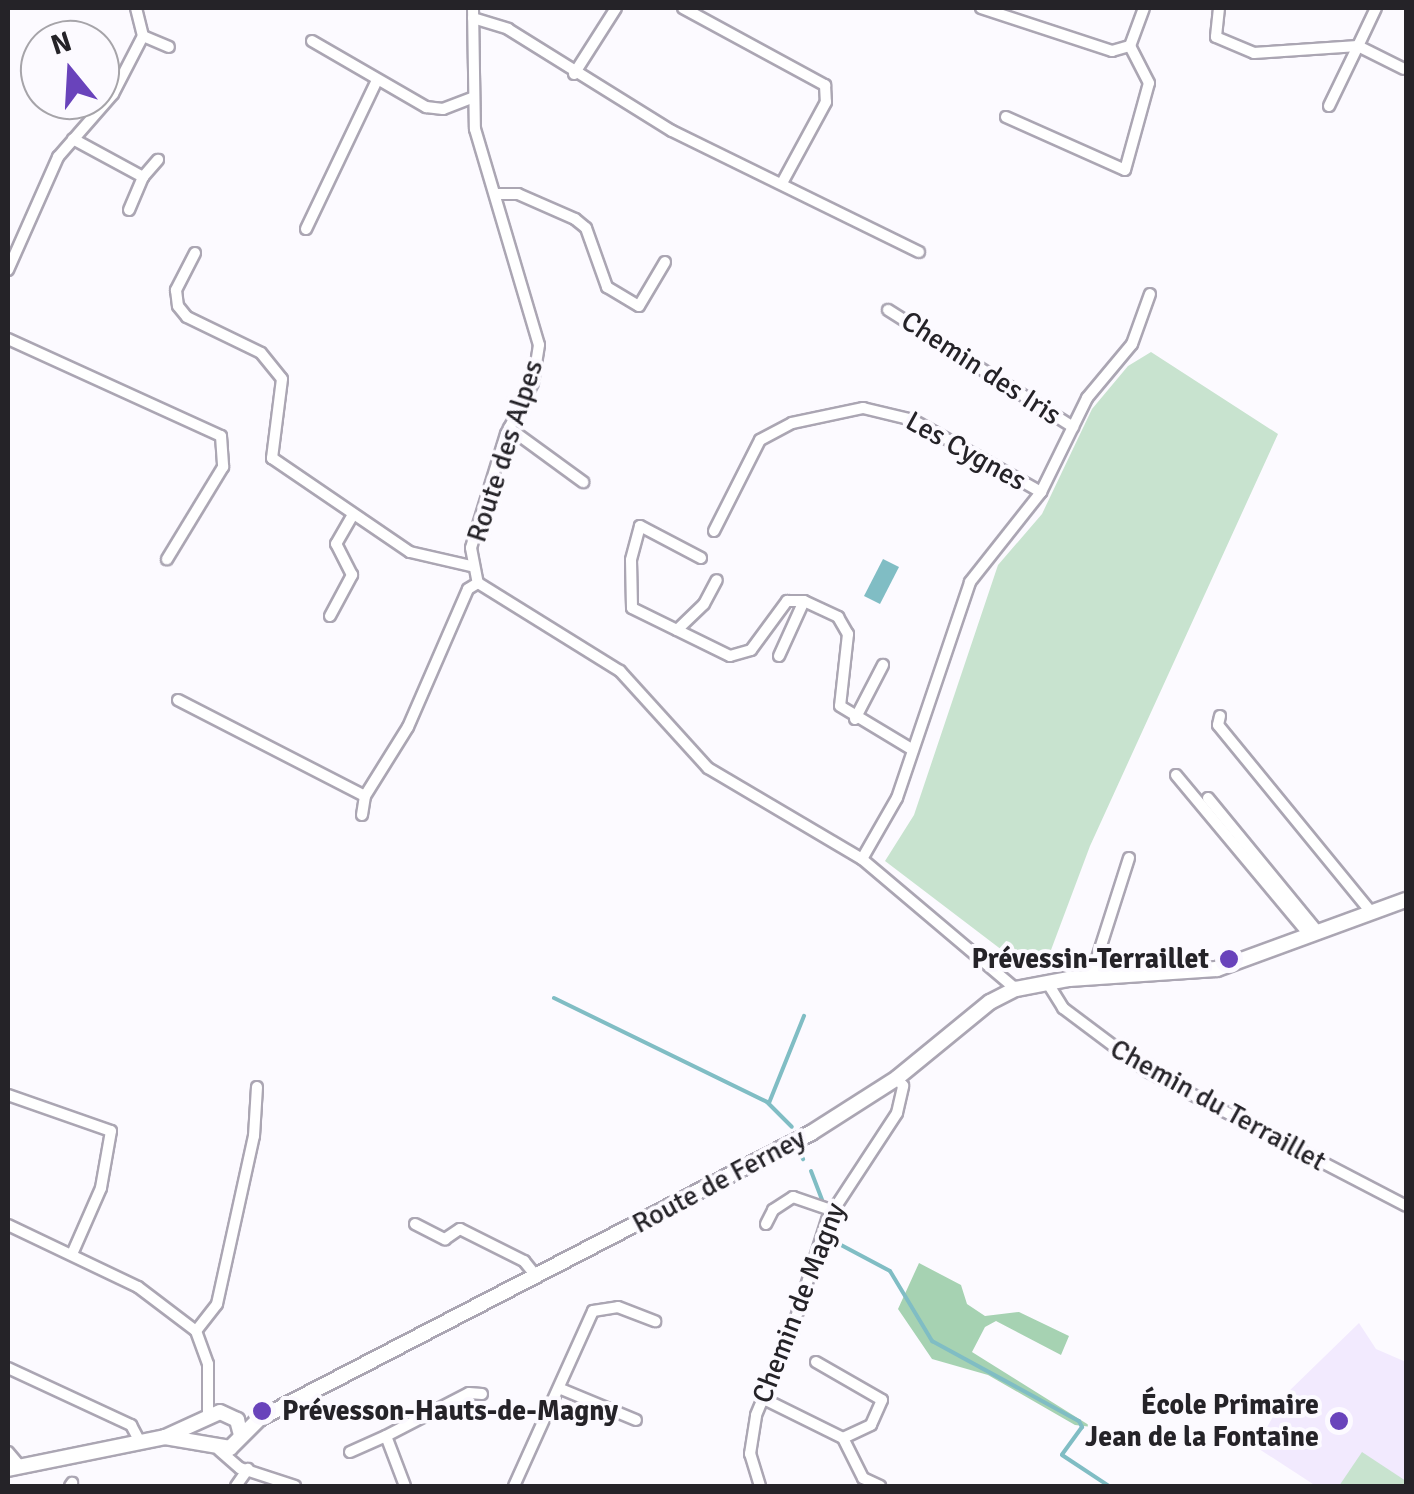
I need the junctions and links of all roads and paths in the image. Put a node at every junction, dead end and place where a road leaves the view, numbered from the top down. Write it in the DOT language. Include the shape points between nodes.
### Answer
graph roads {
  1 [pos="136,8"];
  2 [pos="616,8"];
  3 [pos="683,8"];
  4 [pos="981,8"];
  5 [pos="1144,8"];
  6 [pos="1219,8"];
  7 [pos="1376,8"];
  8 [pos="473,12"];
  9 [pos="1015,13"];
  10 [pos="143,36"];
  11 [pos="312,41"];
  12 [pos="169,46"];
  13 [pos="1130,46"];
  14 [pos="1358,46"];
  15 [pos="1404,69"];
  16 [pos="574,74"];
  17 [pos="378,80"];
  18 [pos="472,98"];
  19 [pos="1329,106"];
  20 [pos="1006,117"];
  21 [pos="73,139"];
  22 [pos="158,160"];
  23 [pos="142,177"];
  24 [pos="782,182"];
  25 [pos="496,194"];
  26 [pos="129,210"];
  27 [pos="306,229"];
  28 [pos="919,252"];
  29 [pos="194,253"];
  30 [pos="665,262"];
  31 [pos="8,270"];
  32 [pos="1150,294"];
  33 [pos="888,310"];
  34 [pos="8,339"];
  35 [pos="1073,427"];
  36 [pos="508,428"];
  37 [pos="583,482"];
  38 [pos="1041,492"];
  39 [pos="353,515"];
  40 [pos="714,531"];
  41 [pos="701,558"];
  42 [pos="167,559"];
  43 [pos="471,566"];
  44 [pos="717,580"];
  45 [pos="478,583"];
  46 [pos="804,601"];
  47 [pos="330,616"];
  48 [pos="677,630"];
  49 [pos="779,656"];
  50 [pos="883,665"];
  51 [pos="178,700"];
  52 [pos="1220,716"];
  53 [pos="855,719"];
  54 [pos="913,750"];
  55 [pos="1176,775"];
  56 [pos="365,796"];
  57 [pos="1208,798"];
  58 [pos="362,815"];
  59 [pos="1129,858"];
  60 [pos="862,859"];
  61 [pos="1406,900"];
  62 [pos="1370,911"];
  63 [pos="1314,934"];
  64 [pos="1092,977"];
  65 [pos="1047,982"];
  66 [pos="1016,989"];
  67 [pos="897,1078"];
  68 [pos="256,1087"];
  69 [pos="8,1094"];
  70 [pos="1406,1206"];
  71 [pos="831,1210"];
  72 [pos="416,1224"];
  73 [pos="766,1224"];
  74 [pos="8,1225"];
  75 [pos="72,1254"];
  76 [pos="537,1277"];
  77 [pos="655,1320"];
  78 [pos="196,1331"];
  79 [pos="816,1362"];
  80 [pos="8,1368"];
  81 [pos="211,1384"];
  82 [pos="562,1389"];
  83 [pos="482,1394"];
  84 [pos="764,1399"];
  85 [pos="636,1420"];
  86 [pos="207,1421"];
  87 [pos="237,1428"];
  88 [pos="386,1436"];
  89 [pos="165,1437"];
  90 [pos="843,1438"];
  91 [pos="140,1440"];
  92 [pos="213,1446"];
  93 [pos="8,1452"];
  94 [pos="350,1452"];
  95 [pos="13,1467"];
  96 [pos="248,1469"];
  97 [pos="236,1486"];
  98 [pos="295,1486"];
  99 [pos="406,1486"];
  100 [pos="514,1486"];
  101 [pos="760,1486"];
  102 [pos="880,1486"];
  1 -- 10 [label="street"];
  2 -- 16 [label="street"];
  3 -- 24 [label="street" via="824,85 826,102"];
  4 -- 9 [label="street"];
  5 -- 13 [label="street"];
  6 -- 14 [label="street" via="1216,37 1254,53"];
  7 -- 14 [label="street"];
  8 -- 16 [label="street"];
  8 -- 18 [label="street, Route des Alpes"];
  9 -- 13 [label="street" via="1112,51"];
  10 -- 12 [label="street"];
  10 -- 21 [label="street" via="113,94"];
  11 -- 17 [label="street"];
  13 -- 20 [label="street" via="1149,83 1125,170"];
  14 -- 15 [label="street"];
  14 -- 19 [label="street"];
  16 -- 24 [label="street" via="672,131"];
  17 -- 18 [label="street" via="436,109"];
  17 -- 27 [label="street"];
  18 -- 25 [label="street, Route des Alpes"];
  21 -- 23 [label="street"];
  21 -- 31 [label="street" via="58,157"];
  22 -- 23 [label="street"];
  23 -- 26 [label="street"];
  24 -- 28 [label="street"];
  25 -- 30 [label="street" via="518,194 575,218 591,237 607,287 638,306"];
  25 -- 36 [label="street, Route des Alpes" via="539,346 533,383"];
  29 -- 39 [label="street" via="176,290 178,306 275,366 284,391 272,458"];
  32 -- 35 [label="street" via="1124,357 1087,398"];
  33 -- 35 [label="street, Chemin des Iris"];
  34 -- 42 [label="street" via="222,436 223,466"];
  35 -- 38 [label="street"];
  36 -- 37 [label="street"];
  36 -- 43 [label="street, Route des Alpes"];
  38 -- 40 [label="street, Les Cygnes" via="913,420 863,408 792,423 760,440"];
  38 -- 54 [label="street" via="970,582"];
  39 -- 43 [label="street" via="410,552"];
  39 -- 47 [label="street" via="336,544 352,576"];
  41 -- 48 [label="street" via="640,526 628,601"];
  43 -- 45 [label="street, Route des Alpes"];
  44 -- 48 [label="street"];
  45 -- 56 [label="street" via="468,590 408,727"];
  45 -- 60 [label="street, Route des Alpes" via="620,671 708,768"];
  46 -- 48 [label="street" via="780,605 759,641 742,655 730,656"];
  46 -- 49 [label="street"];
  46 -- 53 [label="street" via="845,623 840,706"];
  50 -- 53 [label="street"];
  51 -- 56 [label="street"];
  52 -- 62 [label="street" via="1218,726"];
  53 -- 54 [label="street"];
  54 -- 60 [label="street" via="897,798"];
  55 -- 63 [label="street"];
  56 -- 58 [label="street"];
  57 -- 63 [label="street"];
  59 -- 64 [label="street"];
  60 -- 66 [label="street, Route des Alpes"];
  61 -- 62 [label="main road, Route de Ferney"];
  62 -- 63 [label="main road, Route de Ferney"];
  63 -- 64 [label="main road, Route de Ferney" via="1249,961"];
  64 -- 65 [label="main road, Route de Ferney"];
  65 -- 66 [label="main road, Route de Ferney"];
  65 -- 70 [label="street, Chemin du Terraillet" via="1062,1008 1147,1071"];
  66 -- 67 [label="main road, Route de Ferney" via="976,1011"];
  67 -- 71 [label="street, Chemin de Magny" via="900,1104 890,1128"];
  67 -- 76 [label="main road, Route de Ferney" via="811,1133"];
  68 -- 78 [label="street" via="254,1136 217,1304"];
  69 -- 75 [label="street" via="111,1130 101,1188"];
  71 -- 73 [label="street" via="793,1198 773,1210"];
  71 -- 84 [label="street, Chemin de Magny"];
  72 -- 76 [label="street" via="444,1240 460,1229 524,1261"];
  74 -- 75 [label="street"];
  75 -- 78 [label="street" via="138,1287"];
  76 -- 87 [label="main road, Route de Ferney"];
  77 -- 82 [label="street" via="618,1306 593,1311"];
  78 -- 81 [label="street"];
  79 -- 90 [label="street" via="882,1400 871,1425"];
  80 -- 91 [label="street" via="131,1425"];
  81 -- 86 [label="street"];
  81 -- 87 [label="street"];
  82 -- 85 [label="street"];
  82 -- 100 [label="street"];
  83 -- 88 [label="street" via="469,1394"];
  84 -- 90 [label="street"];
  84 -- 101 [label="street, Chemin de Magny" via="750,1441"];
  86 -- 87 [label="main road"];
  86 -- 89 [label="main road"];
  86 -- 92 [label="main road"];
  87 -- 92 [label="main road"];
  87 -- 96 [label="street"];
  88 -- 94 [label="street"];
  88 -- 99 [label="street"];
  89 -- 91 [label="main road"];
  89 -- 92 [label="main road"];
  90 -- 102 [label="street" via="862,1478"];
  91 -- 95 [label="main road"];
  92 -- 96 [label="street"];
  93 -- 95 [label="street"];
  96 -- 97 [label="street"];
  96 -- 98 [label="street"];
}
